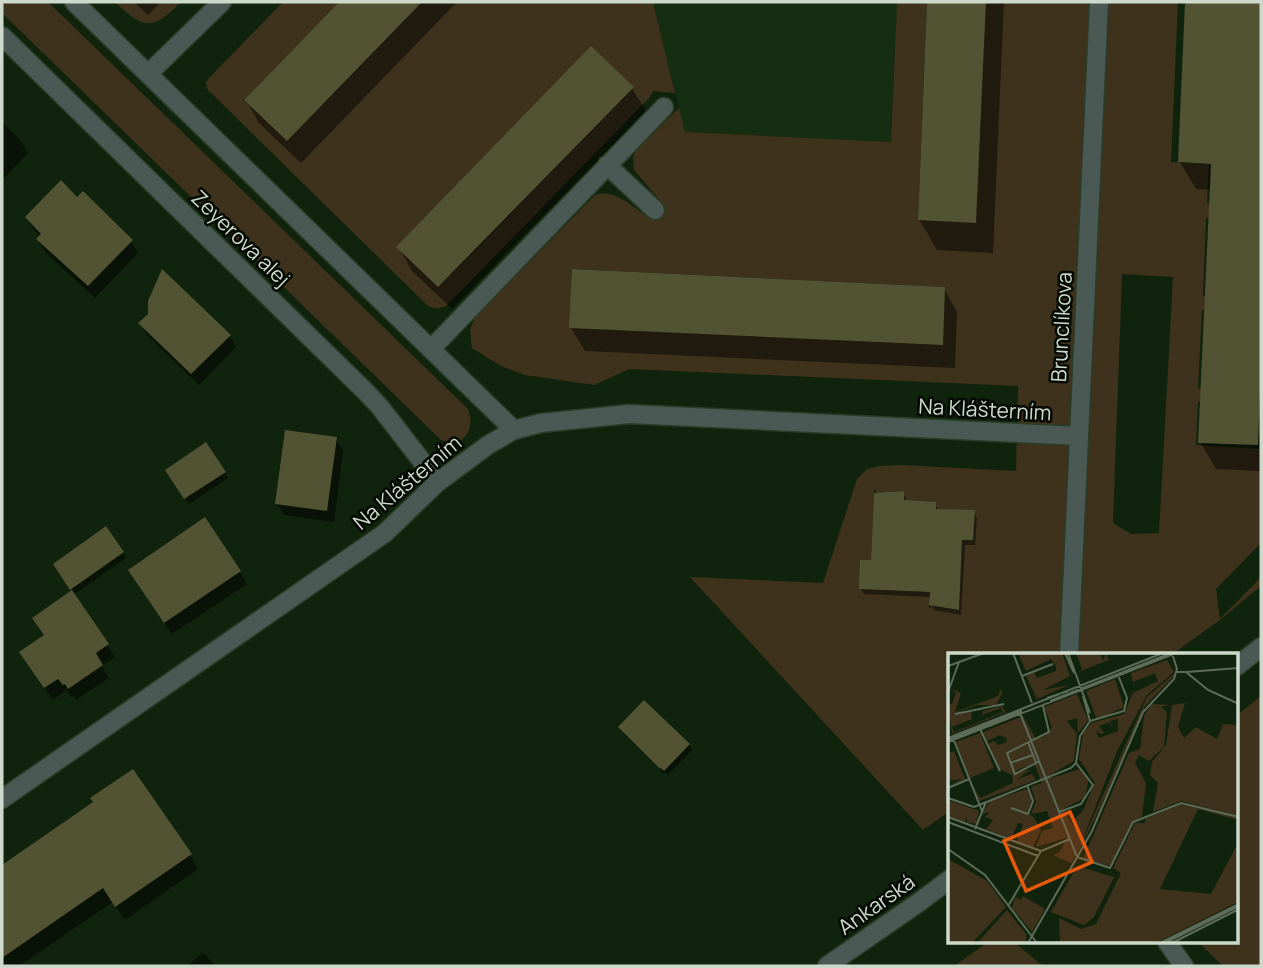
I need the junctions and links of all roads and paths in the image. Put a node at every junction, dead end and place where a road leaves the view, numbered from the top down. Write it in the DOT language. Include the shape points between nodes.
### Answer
graph roads {
  1 [pos="74,2"];
  2 [pos="222,2"];
  3 [pos="1099,2"];
  4 [pos="2,36"];
  5 [pos="148,74"];
  6 [pos="664,107"];
  7 [pos="607,165"];
  8 [pos="655,210"];
  9 [pos="430,349"];
  10 [pos="514,429"];
  11 [pos="1079,436"];
  12 [pos="438,482"];
  13 [pos="1261,647"];
  14 [pos="1069,653"];
  15 [pos="1238,665"];
  16 [pos="2,799"];
  17 [pos="948,881"];
  18 [pos="1168,944"];
  19 [pos="827,966"];
  20 [pos="1184,966"];
  1 -- 5 [label="street"];
  2 -- 5 [label="street"];
  3 -- 11 [label="street, Brunclíkova"];
  4 -- 12 [label="street, Zeyerova alej" via="368,393"];
  5 -- 9 [label="street"];
  6 -- 7 [label="street"];
  7 -- 8 [label="street"];
  7 -- 9 [label="street"];
  9 -- 10 [label="street"];
  10 -- 11 [label="street, Na Klášterním" via="629,414"];
  10 -- 12 [label="street, Na Klášterním"];
  11 -- 14 [label="street, Brunclíkova"];
  12 -- 16 [label="street, Na Klášterním" via="385,533"];
  13 -- 15 [label="street"];
  17 -- 19 [label="street, Ankarská"];
  18 -- 20 [label="street"];
}
